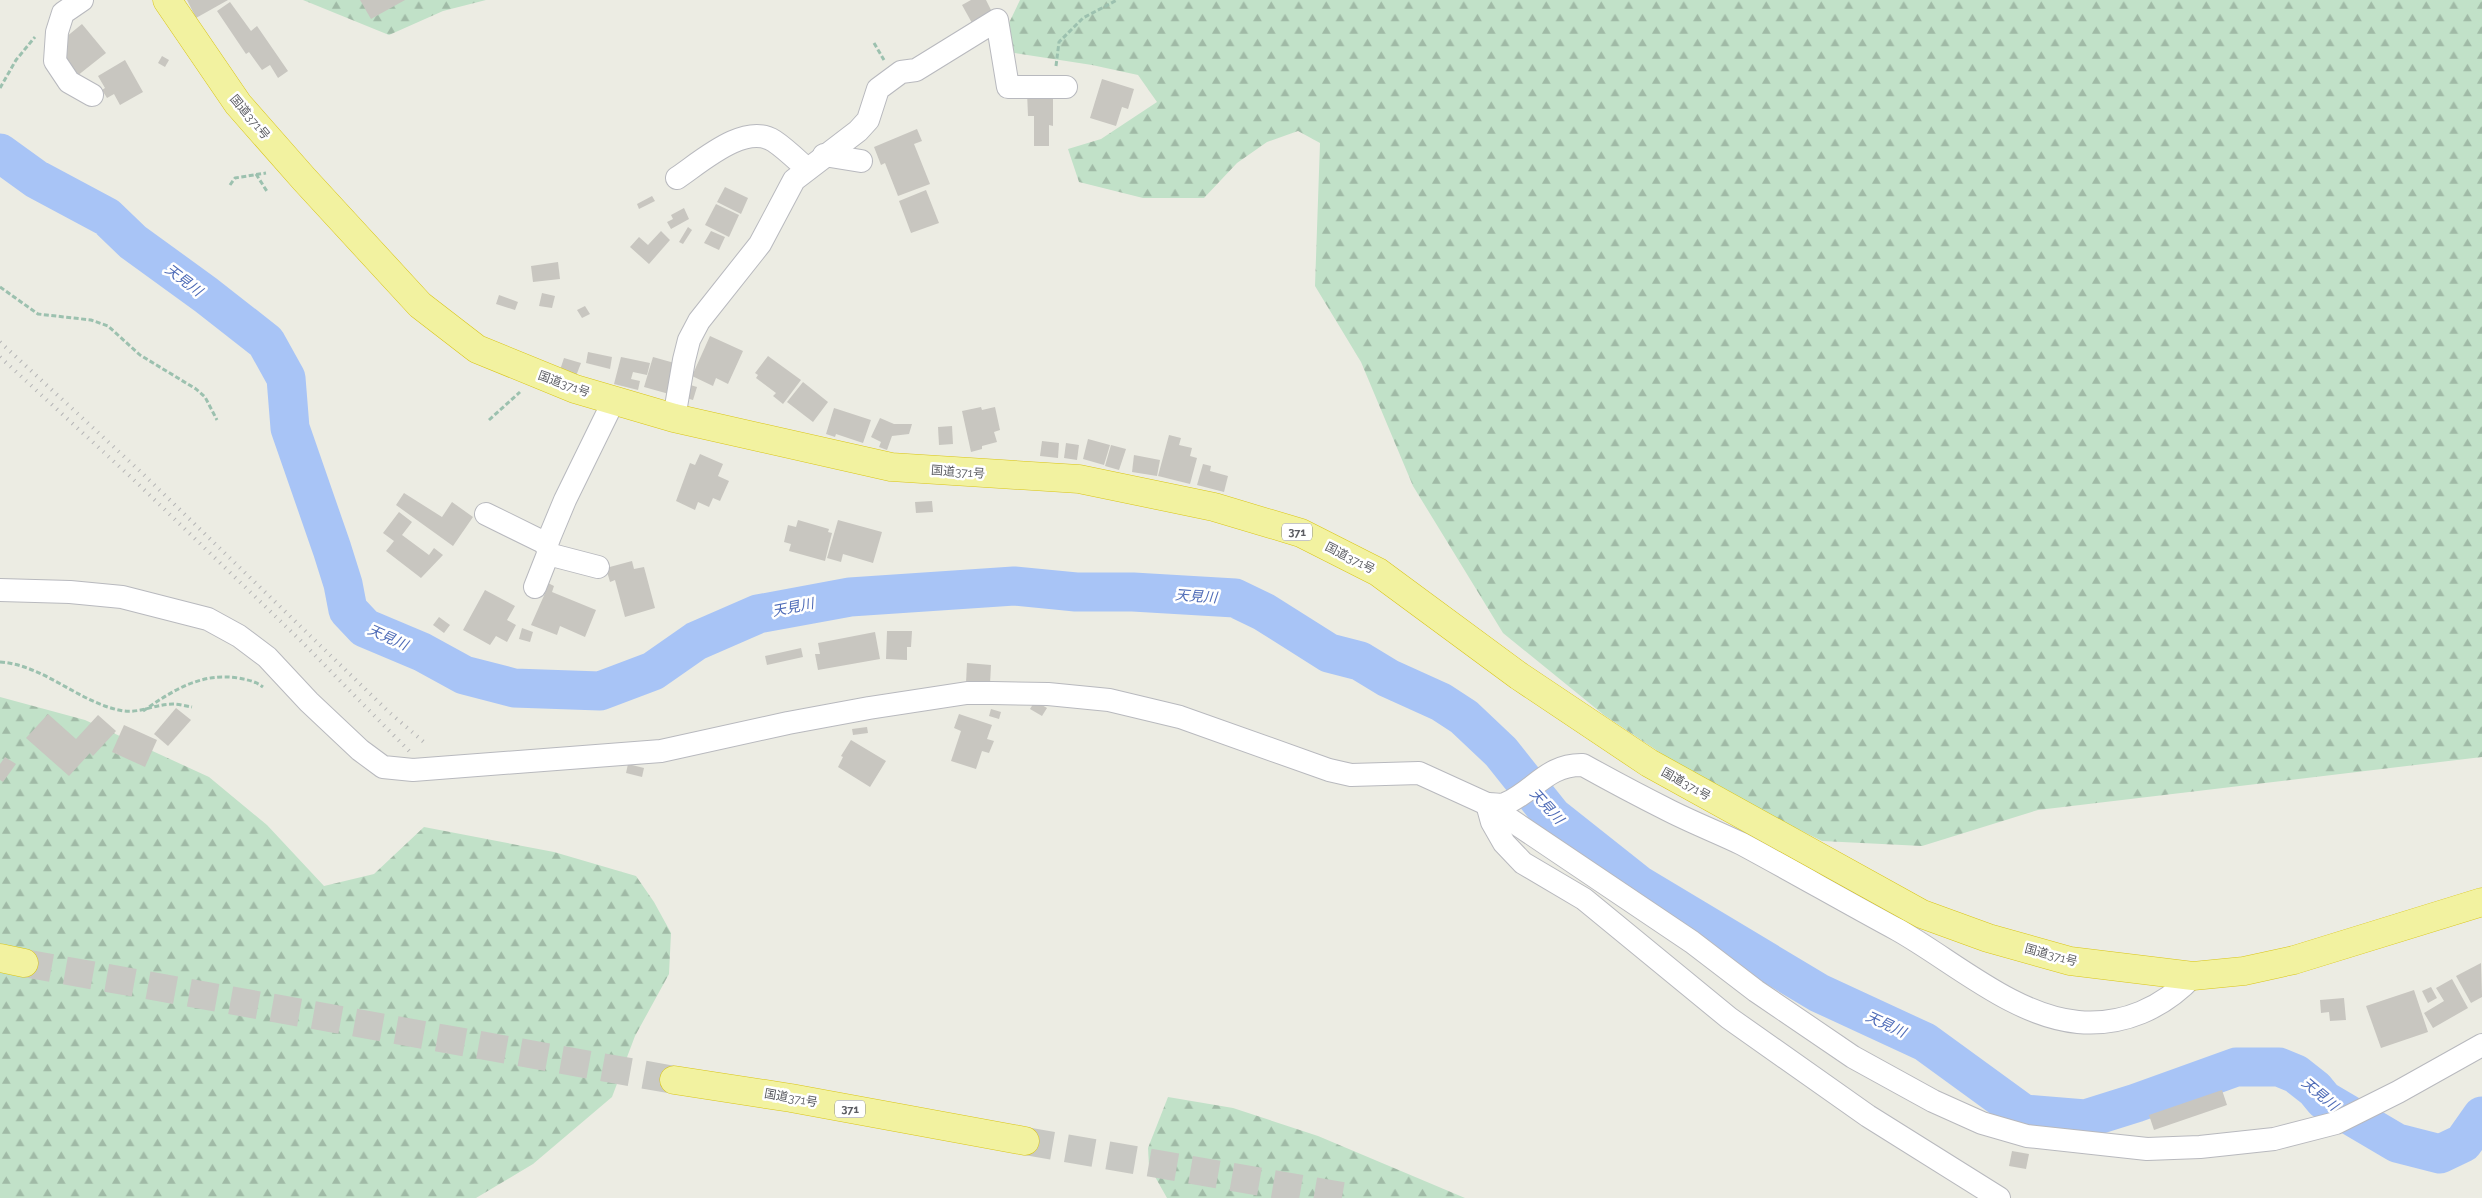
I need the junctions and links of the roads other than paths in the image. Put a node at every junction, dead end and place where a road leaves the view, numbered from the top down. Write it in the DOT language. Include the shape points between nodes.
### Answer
graph roads {
  1 [pos="82,0"];
  2 [pos="167,0"];
  3 [pos="1060,87"];
  4 [pos="92,95"];
  5 [pos="861,160"];
  6 [pos="816,162"];
  7 [pos="677,178"];
  8 [pos="614,400"];
  9 [pos="674,418"];
  10 [pos="486,514"];
  11 [pos="548,549"];
  12 [pos="598,567"];
  13 [pos="536,587"];
  14 [pos="0,590"];
  15 [pos="1496,804"];
  16 [pos="2482,902"];
  17 [pos="2193,976"];
  18 [pos="2482,1045"];
  19 [pos="674,1080"];
  20 [pos="1025,1141"];
  21 [pos="1999,1198"];
  1 -- 4 [label="street" via="63,13 57,32 55,61 69,82"];
  2 -- 8 [label="highway, 国道371号 / 371" via="238,104 420,305 476,349 575,389"];
  3 -- 6 [label="street" via="1008,87 997,20 916,70 901,72 878,89 868,120"];
  5 -- 6 [label="street"];
  6 -- 7 [label="street" via="773,140 746,136 723,147"];
  6 -- 9 [label="street" via="794,180 760,244 699,321 689,340"];
  8 -- 9 [label="highway, 国道371号 / 371"];
  8 -- 11 [label="street" via="568,492"];
  9 -- 17 [label="highway, 国道371号 / 371" via="891,467 1079,478 1214,507 1301,533 1378,572 1519,676 1649,763 1922,914 1988,938 2070,961"];
  10 -- 11 [label="street"];
  11 -- 12 [label="street"];
  11 -- 13 [label="street"];
  14 -- 15 [label="street" via="122,597 208,619 239,636 266,657 360,750 383,767 413,770 661,751 788,723 967,693 1048,694 1109,700 1180,717 1351,775 1419,773"];
  15 -- 17 [label="street" via="1555,770 1583,765 1740,844 1916,940 2010,999 2044,1014 2079,1022 2137,1016 2176,994"];
  15 -- 18 [label="street" via="1853,1057 1933,1101 1982,1123 2027,1136 2147,1149 2274,1139 2336,1123"];
  15 -- 21 [label="street" via="1492,822 1504,843 1523,864 1584,899 1729,1018 1868,1116"];
  16 -- 17 [label="highway, 国道371号 / 371" via="2294,960 2244,971"];
  19 -- 20 [label="highway, 国道371号 / 371"];
}
